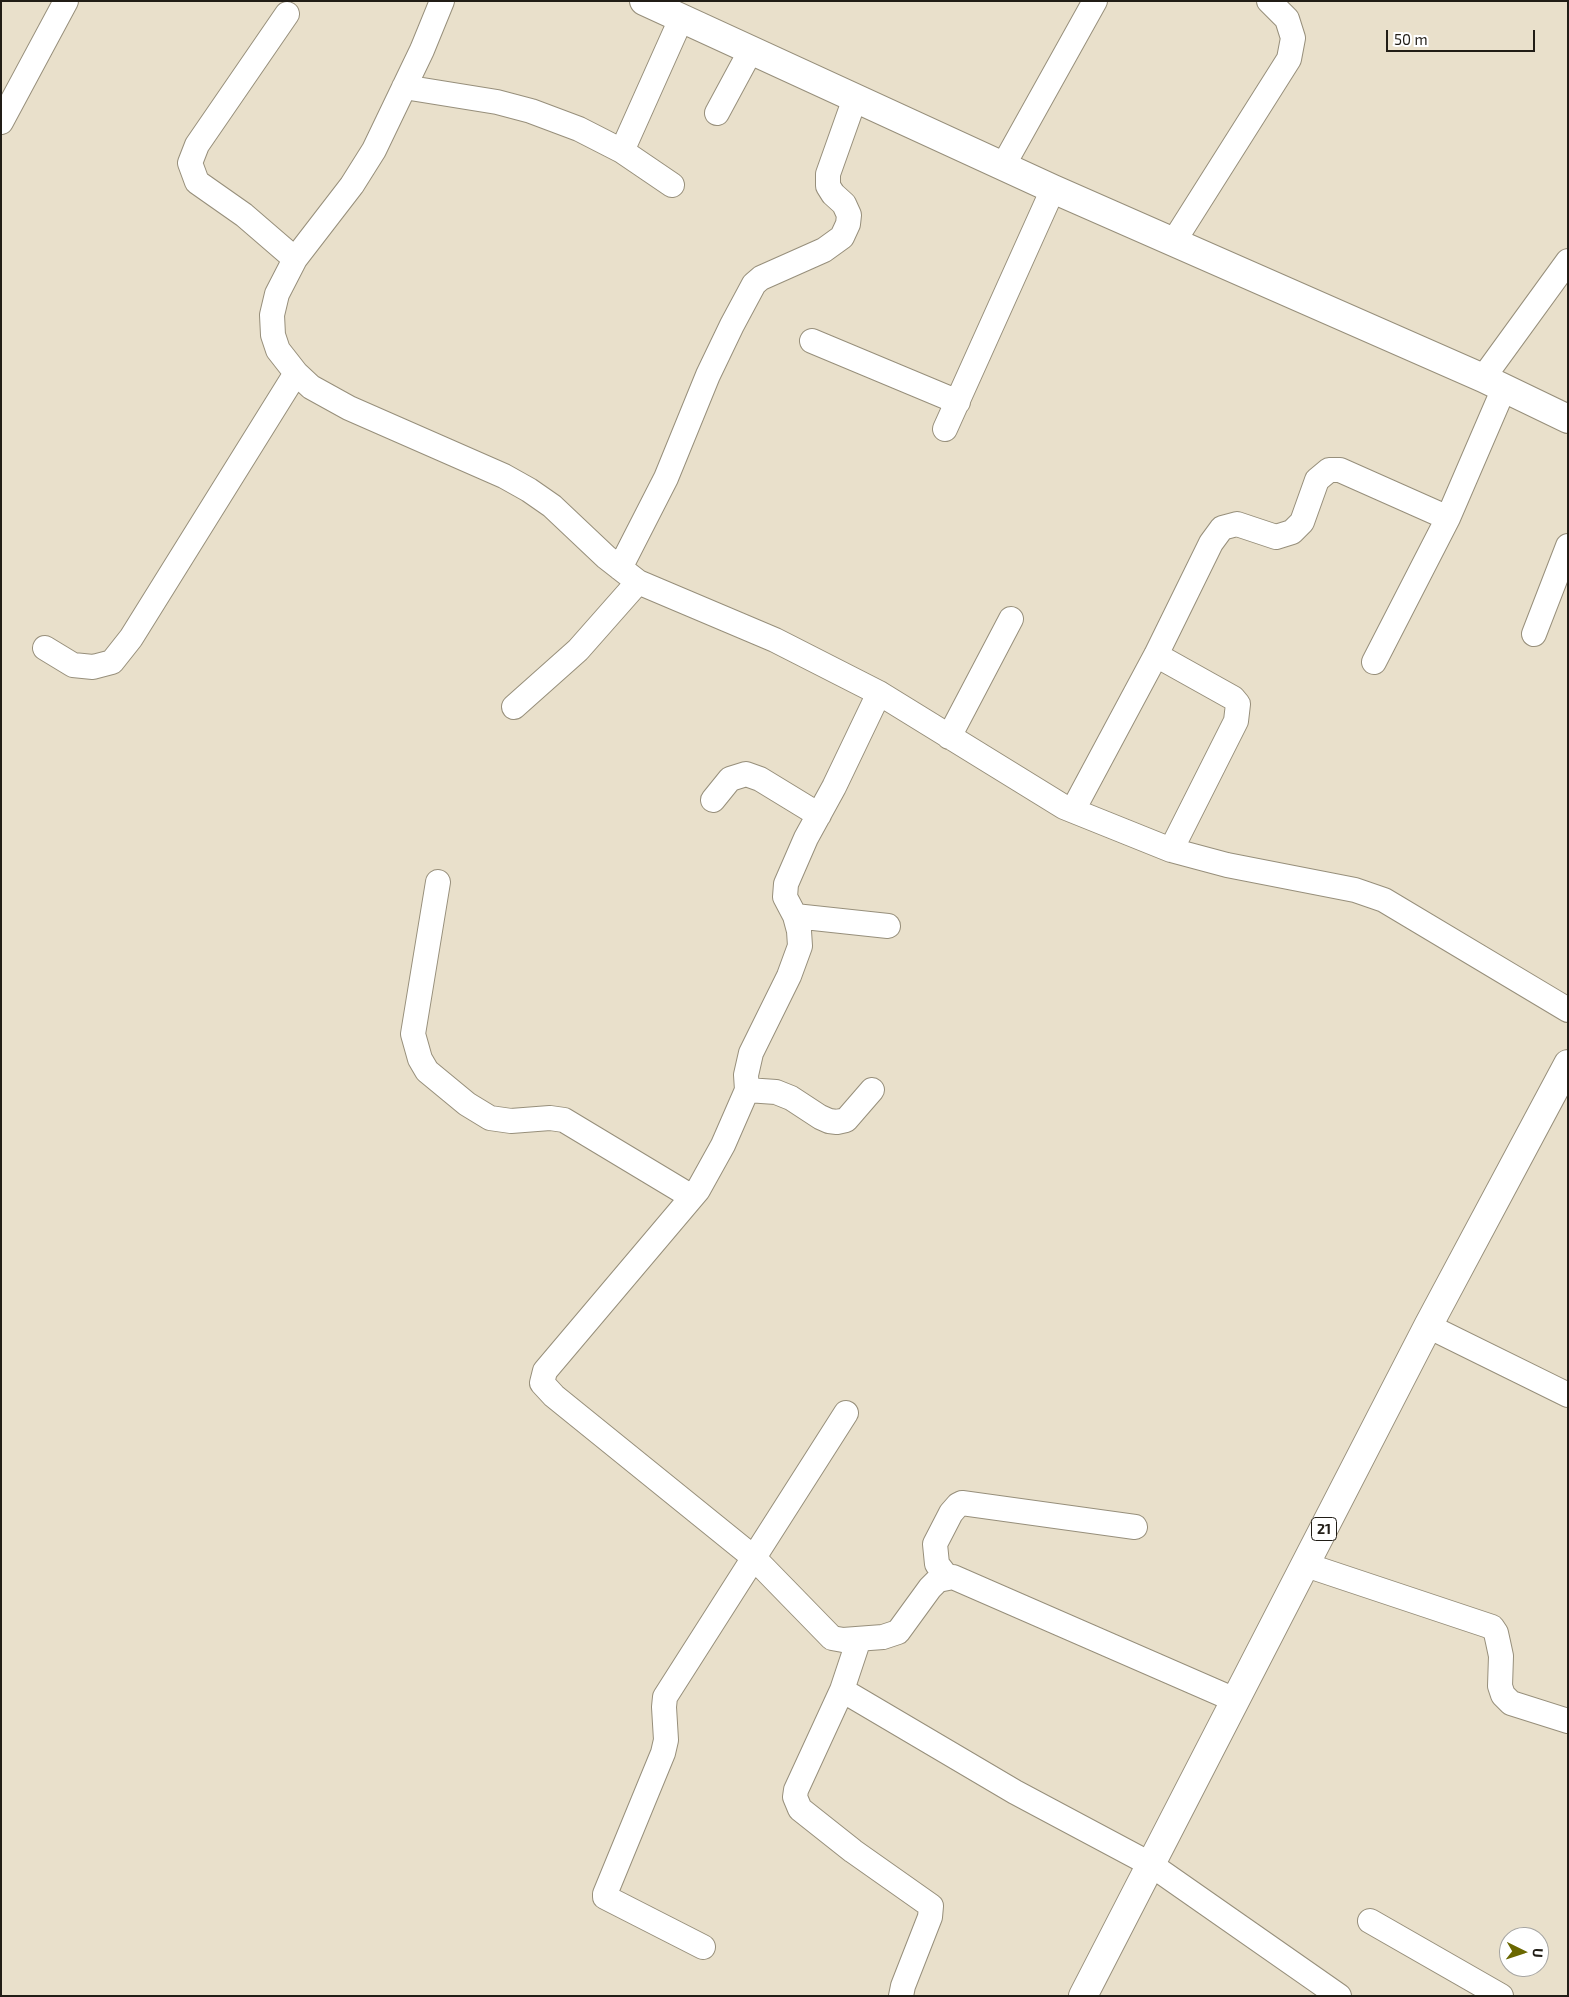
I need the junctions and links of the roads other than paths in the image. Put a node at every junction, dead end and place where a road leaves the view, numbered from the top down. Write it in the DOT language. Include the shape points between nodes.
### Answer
graph roads {
  1 [pos="66,1"];
  2 [pos="442,1"];
  3 [pos="644,1"];
  4 [pos="1095,1"];
  5 [pos="1269,1"];
  6 [pos="287,14"];
  7 [pos="682,19"];
  8 [pos="751,50"];
  9 [pos="404,87"];
  10 [pos="855,98"];
  11 [pos="717,113"];
  12 [pos="1,122"];
  13 [pos="622,151"];
  14 [pos="1003,166"];
  15 [pos="672,185"];
  16 [pos="1052,188"];
  17 [pos="1174,240"];
  18 [pos="295,258"];
  19 [pos="1568,261"];
  20 [pos="812,341"];
  21 [pos="296,373"];
  22 [pos="1493,383"];
  23 [pos="958,402"];
  24 [pos="1568,419"];
  25 [pos="945,429"];
  26 [pos="1448,518"];
  27 [pos="1568,546"];
  28 [pos="629,575"];
  29 [pos="1010,619"];
  30 [pos="1534,634"];
  31 [pos="45,648"];
  32 [pos="1156,655"];
  33 [pos="1374,662"];
  34 [pos="879,693"];
  35 [pos="514,707"];
  36 [pos="949,737"];
  37 [pos="713,800"];
  38 [pos="1073,810"];
  39 [pos="819,815"];
  40 [pos="1171,850"];
  41 [pos="438,882"];
  42 [pos="795,916"];
  43 [pos="888,926"];
  44 [pos="1568,1010"];
  45 [pos="1568,1064"];
  46 [pos="746,1090"];
  47 [pos="872,1090"];
  48 [pos="692,1198"];
  49 [pos="1428,1326"];
  50 [pos="1568,1394"];
  51 [pos="846,1413"];
  52 [pos="1134,1527"];
  53 [pos="754,1557"];
  54 [pos="1306,1565"];
  55 [pos="946,1577"];
  56 [pos="859,1639"];
  57 [pos="842,1690"];
  58 [pos="1235,1700"];
  59 [pos="1568,1721"];
  60 [pos="1150,1864"];
  61 [pos="1370,1921"];
  62 [pos="703,1948"];
  63 [pos="901,1996"];
  64 [pos="1083,1996"];
  65 [pos="1339,1996"];
  66 [pos="1501,1996"];
  1 -- 12 [label="street"];
  2 -- 9 [label="street"];
  3 -- 7 [label="main road"];
  4 -- 14 [label="street"];
  5 -- 17 [label="street" via="1287,19 1293,38 1289,59"];
  6 -- 18 [label="street" via="197,145 190,163 197,182 244,215"];
  7 -- 8 [label="main road"];
  7 -- 13 [label="street"];
  8 -- 10 [label="main road"];
  8 -- 11 [label="street"];
  9 -- 13 [label="street" via="497,102 531,111 579,129"];
  9 -- 18 [label="street" via="374,150 352,185"];
  10 -- 14 [label="main road"];
  10 -- 28 [label="street" via="828,174 828,186 849,215 842,237 824,250 754,284 708,375"];
  13 -- 15 [label="street"];
  14 -- 16 [label="main road"];
  16 -- 17 [label="main road"];
  16 -- 23 [label="street"];
  17 -- 22 [label="main road"];
  18 -- 21 [label="street" via="277,294 272,315 273,336 278,350"];
  19 -- 22 [label="street"];
  20 -- 23 [label="street"];
  21 -- 28 [label="street" via="311,387 349,408 529,490 552,506"];
  21 -- 31 [label="street" via="131,638 112,662 93,666 73,665"];
  22 -- 24 [label="main road"];
  22 -- 26 [label="street"];
  23 -- 25 [label="street"];
  26 -- 32 [label="street" via="1340,470 1329,470 1317,480 1302,522 1292,532 1276,537 1237,524 1222,528 1211,543"];
  26 -- 33 [label="street"];
  27 -- 30 [label="street"];
  28 -- 34 [label="street" via="775,640"];
  28 -- 35 [label="street" via="578,650"];
  29 -- 36 [label="street"];
  32 -- 38 [label="street"];
  32 -- 40 [label="street" via="1233,698 1238,704 1236,721"];
  34 -- 36 [label="street"];
  34 -- 39 [label="street"];
  36 -- 38 [label="street"];
  37 -- 39 [label="street" via="730,779 746,774"];
  38 -- 40 [label="street"];
  39 -- 42 [label="street" via="786,884 785,897"];
  40 -- 44 [label="street" via="1227,865 1355,890 1384,900"];
  41 -- 48 [label="street" via="414,1034 420,1059 427,1071 467,1104 490,1118 564,1120"];
  42 -- 43 [label="street"];
  42 -- 46 [label="street" via="800,946 797,958 751,1053"];
  45 -- 49 [label="main road, 21"];
  46 -- 47 [label="street" via="776,1092 828,1121 837,1122 846,1120"];
  46 -- 48 [label="street" via="722,1145"];
  48 -- 53 [label="street" via="545,1371 542,1383"];
  49 -- 50 [label="street"];
  49 -- 54 [label="main road, 21"];
  51 -- 53 [label="street"];
  52 -- 55 [label="street" via="962,1503 951,1513 935,1544 937,1564"];
  53 -- 56 [label="street" via="832,1638"];
  53 -- 62 [label="street" via="665,1697 666,1740 663,1753 605,1894 605,1897"];
  54 -- 58 [label="main road, 21"];
  54 -- 59 [label="street" via="1492,1627 1498,1642 1503,1695 1511,1703"];
  55 -- 56 [label="street" via="930,1588 898,1632"];
  55 -- 58 [label="street" via="960,1579"];
  56 -- 57 [label="street"];
  57 -- 60 [label="street" via="1015,1792"];
  57 -- 63 [label="street" via="795,1797 800,1810 931,1906 930,1918"];
  58 -- 60 [label="main road, 21"];
  60 -- 64 [label="main road, 21"];
  60 -- 65 [label="street"];
  61 -- 66 [label="street"];
}
